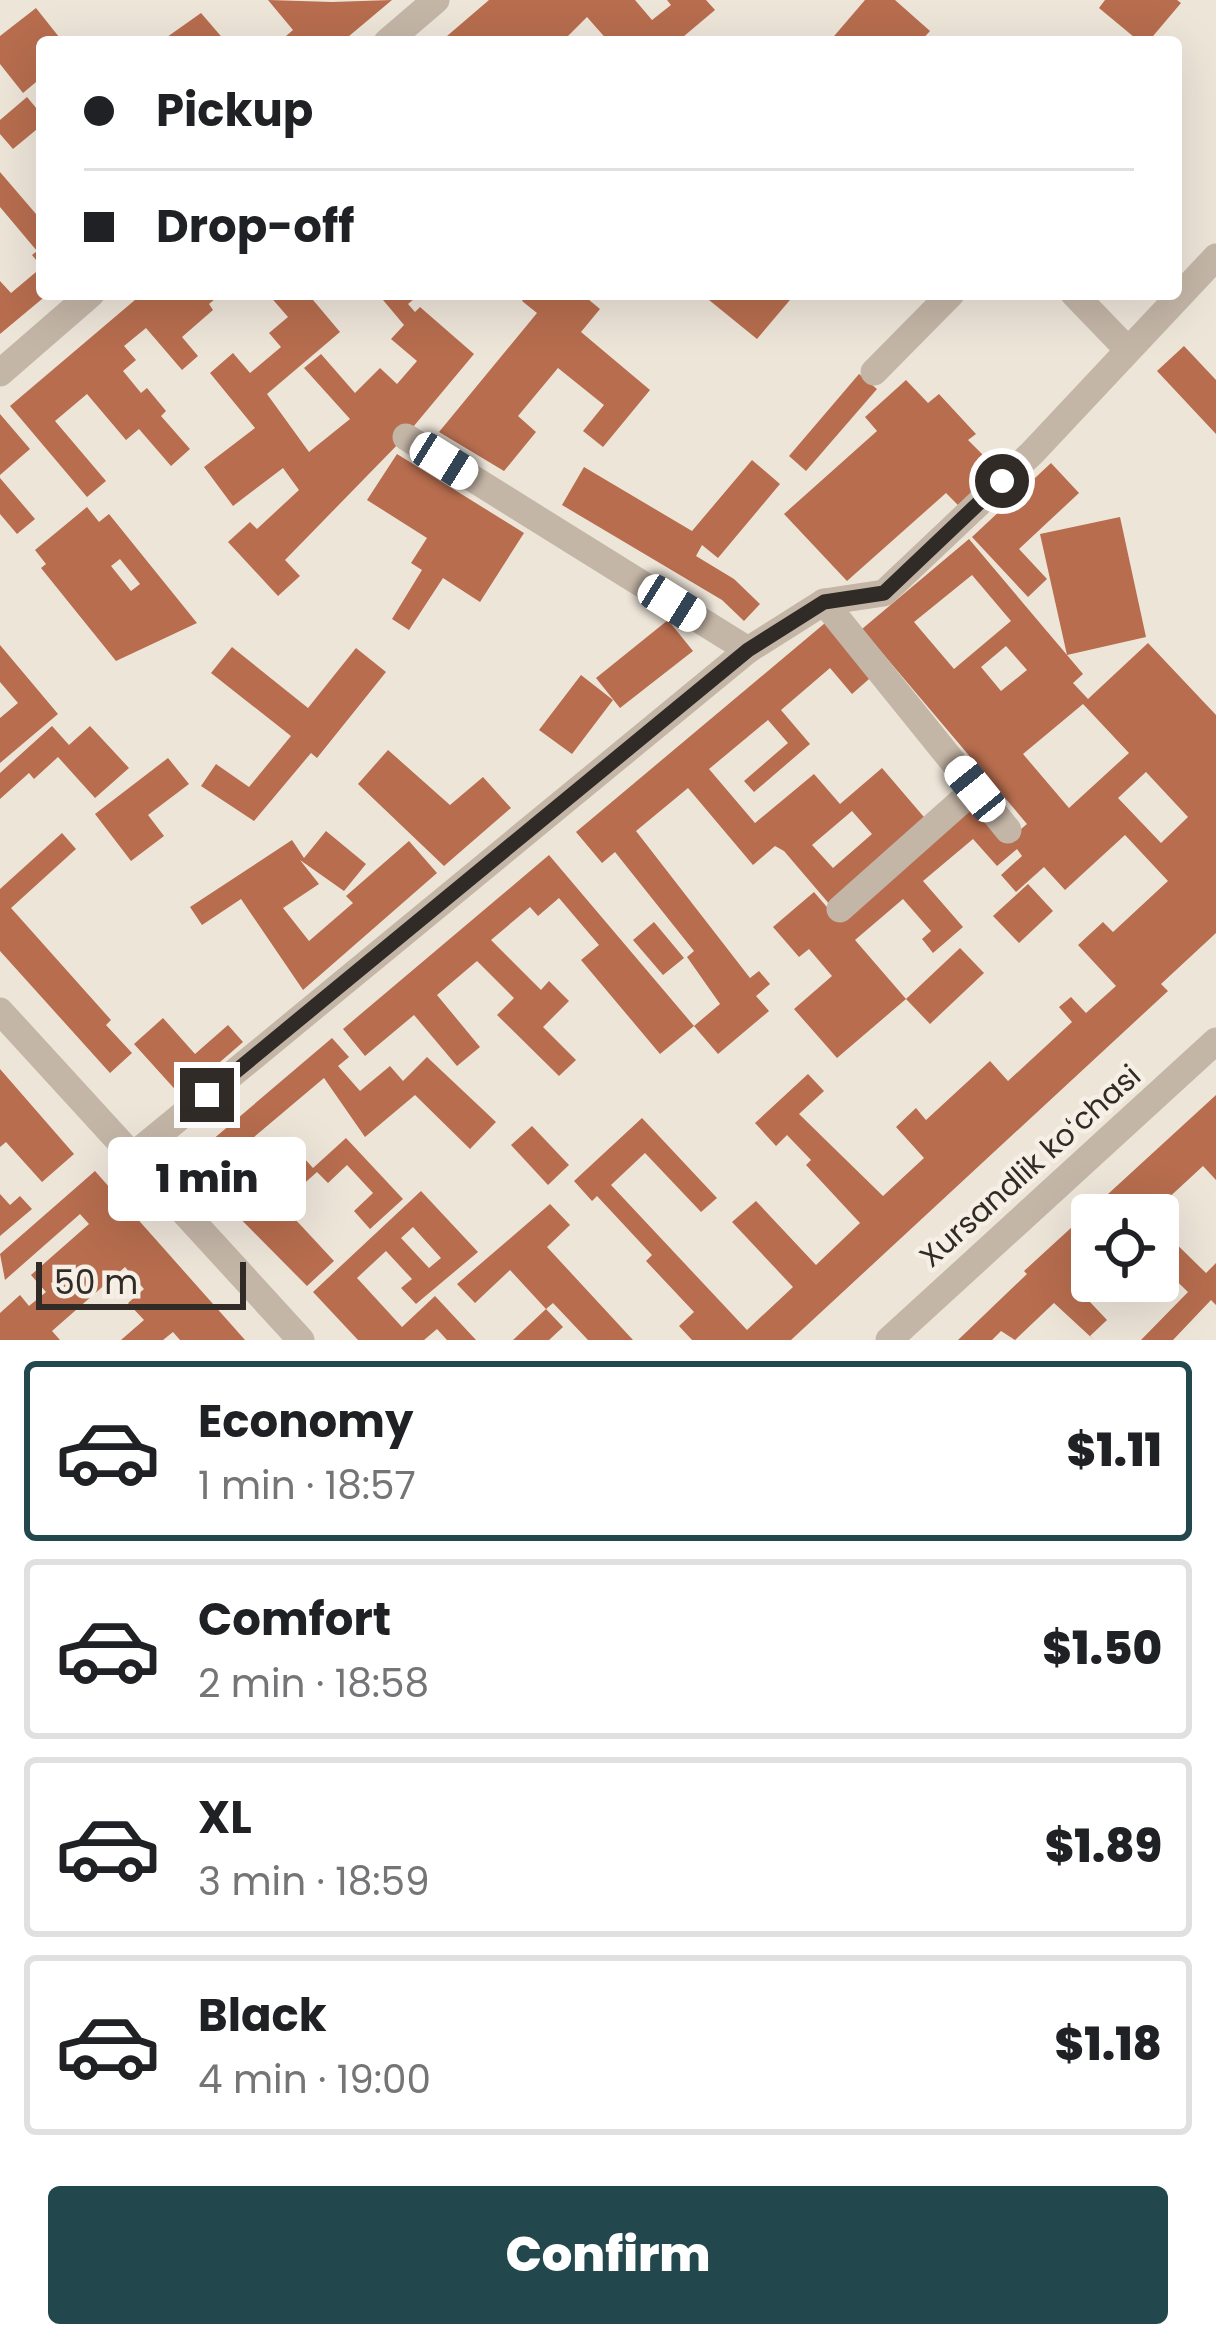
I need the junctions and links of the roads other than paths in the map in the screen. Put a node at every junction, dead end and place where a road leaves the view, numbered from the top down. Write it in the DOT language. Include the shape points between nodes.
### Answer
graph roads {
  1 [pos="436,0"];
  2 [pos="394,36"];
  3 [pos="1216,257"];
  4 [pos="1182,292"];
  5 [pos="85,300"];
  6 [pos="945,300"];
  7 [pos="1080,300"];
  8 [pos="1174,300"];
  9 [pos="1127,349"];
  10 [pos="874,372"];
  11 [pos="0,374"];
  12 [pos="406,437"];
  13 [pos="824,602"];
  14 [pos="748,650"];
  15 [pos="975,789"];
  16 [pos="1008,830"];
  17 [pos="840,909"];
  18 [pos="0,1011"];
  19 [pos="1216,1041"];
  20 [pos="135,1154"];
  21 [pos="301,1340"];
  22 [pos="889,1340"];
  1 -- 2 [label="street"];
  3 -- 4 [label="street"];
  5 -- 11 [label="street"];
  6 -- 10 [label="street"];
  7 -- 9 [label="street"];
  8 -- 9 [label="street"];
  9 -- 13 [label="street" via="1032,453 884,593"];
  12 -- 14 [label="street"];
  13 -- 14 [label="street"];
  13 -- 15 [label="street"];
  14 -- 20 [label="street"];
  15 -- 16 [label="street"];
  15 -- 17 [label="street"];
  18 -- 20 [label="street"];
  19 -- 22 [label="street, Xursandlik koʻchasi"];
  20 -- 21 [label="street"];
}
